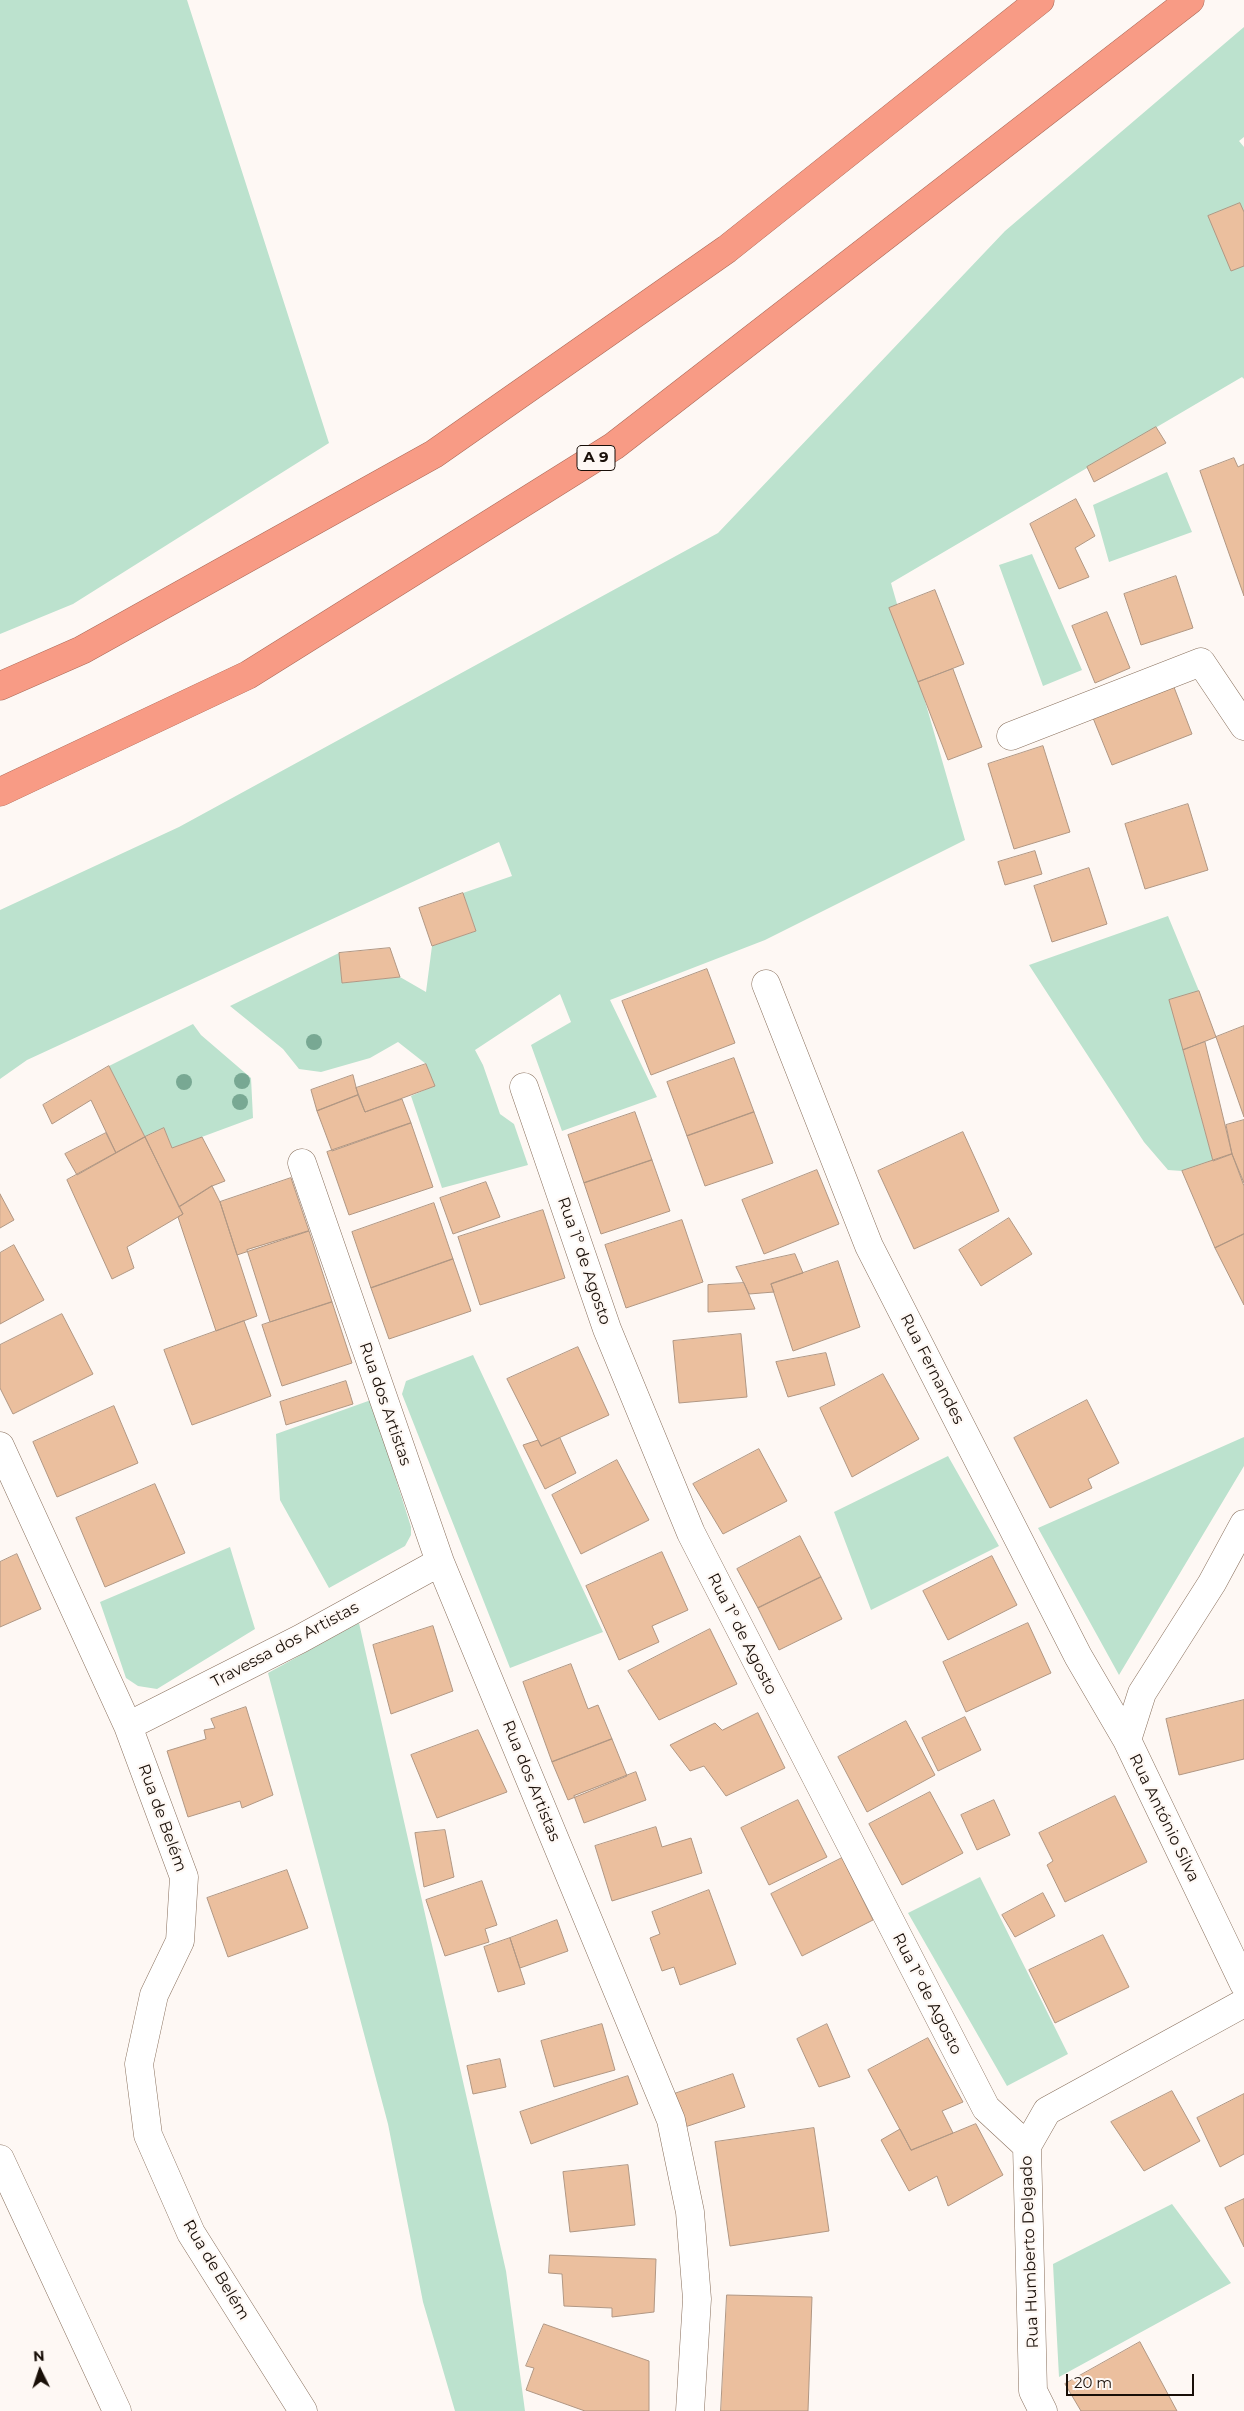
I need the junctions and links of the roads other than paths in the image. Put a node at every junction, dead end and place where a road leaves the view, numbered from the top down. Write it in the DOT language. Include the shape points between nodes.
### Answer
graph roads {
  1 [pos="1040,0"];
  2 [pos="1190,0"];
  3 [pos="0,686"];
  4 [pos="1244,726"];
  5 [pos="1011,736"];
  6 [pos="0,792"];
  7 [pos="766,984"];
  8 [pos="524,1087"];
  9 [pos="302,1163"];
  10 [pos="0,1446"];
  11 [pos="1244,1524"];
  12 [pos="440,1562"];
  13 [pos="1244,1569"];
  14 [pos="1212,1583"];
  15 [pos="128,1726"];
  16 [pos="1127,1740"];
  17 [pos="1244,1984"];
  18 [pos="1244,2003"];
  19 [pos="1027,2146"];
  20 [pos="0,2159"];
  21 [pos="117,2411"];
  22 [pos="303,2411"];
  23 [pos="690,2411"];
  24 [pos="1043,2411"];
  1 -- 3 [label="highway" via="728,249 434,454 82,650"];
  2 -- 6 [label="highway, A 9" via="614,446 248,675"];
  4 -- 5 [label="street" via="1201,662"];
  7 -- 16 [label="street, Rua Fernandes" via="869,1246 1078,1656"];
  8 -- 19 [label="street, Rua 1º de Agosto" via="607,1329 691,1533 986,2108"];
  9 -- 12 [label="street, Rua dos Artistas"];
  10 -- 15 [label="street, Rua de Belém"];
  11 -- 14 [label="street, Rua António Silva"];
  12 -- 15 [label="street, Travessa dos Artistas" via="300,1639"];
  12 -- 23 [label="street, Rua dos Artistas" via="671,2120 690,2212 697,2299"];
  13 -- 14 [label="street"];
  14 -- 16 [label="street, Rua António Silva" via="1142,1693"];
  15 -- 22 [label="street, Rua de Belém" via="184,1877 180,1941 154,1994 139,2064 148,2135 191,2233"];
  16 -- 17 [label="street, Rua António Silva"];
  18 -- 19 [label="street, Rua Humberto Delgado" via="1047,2111"];
  19 -- 24 [label="street, Rua Humberto Delgado" via="1034,2391"];
  20 -- 21 [label="street"];
}
